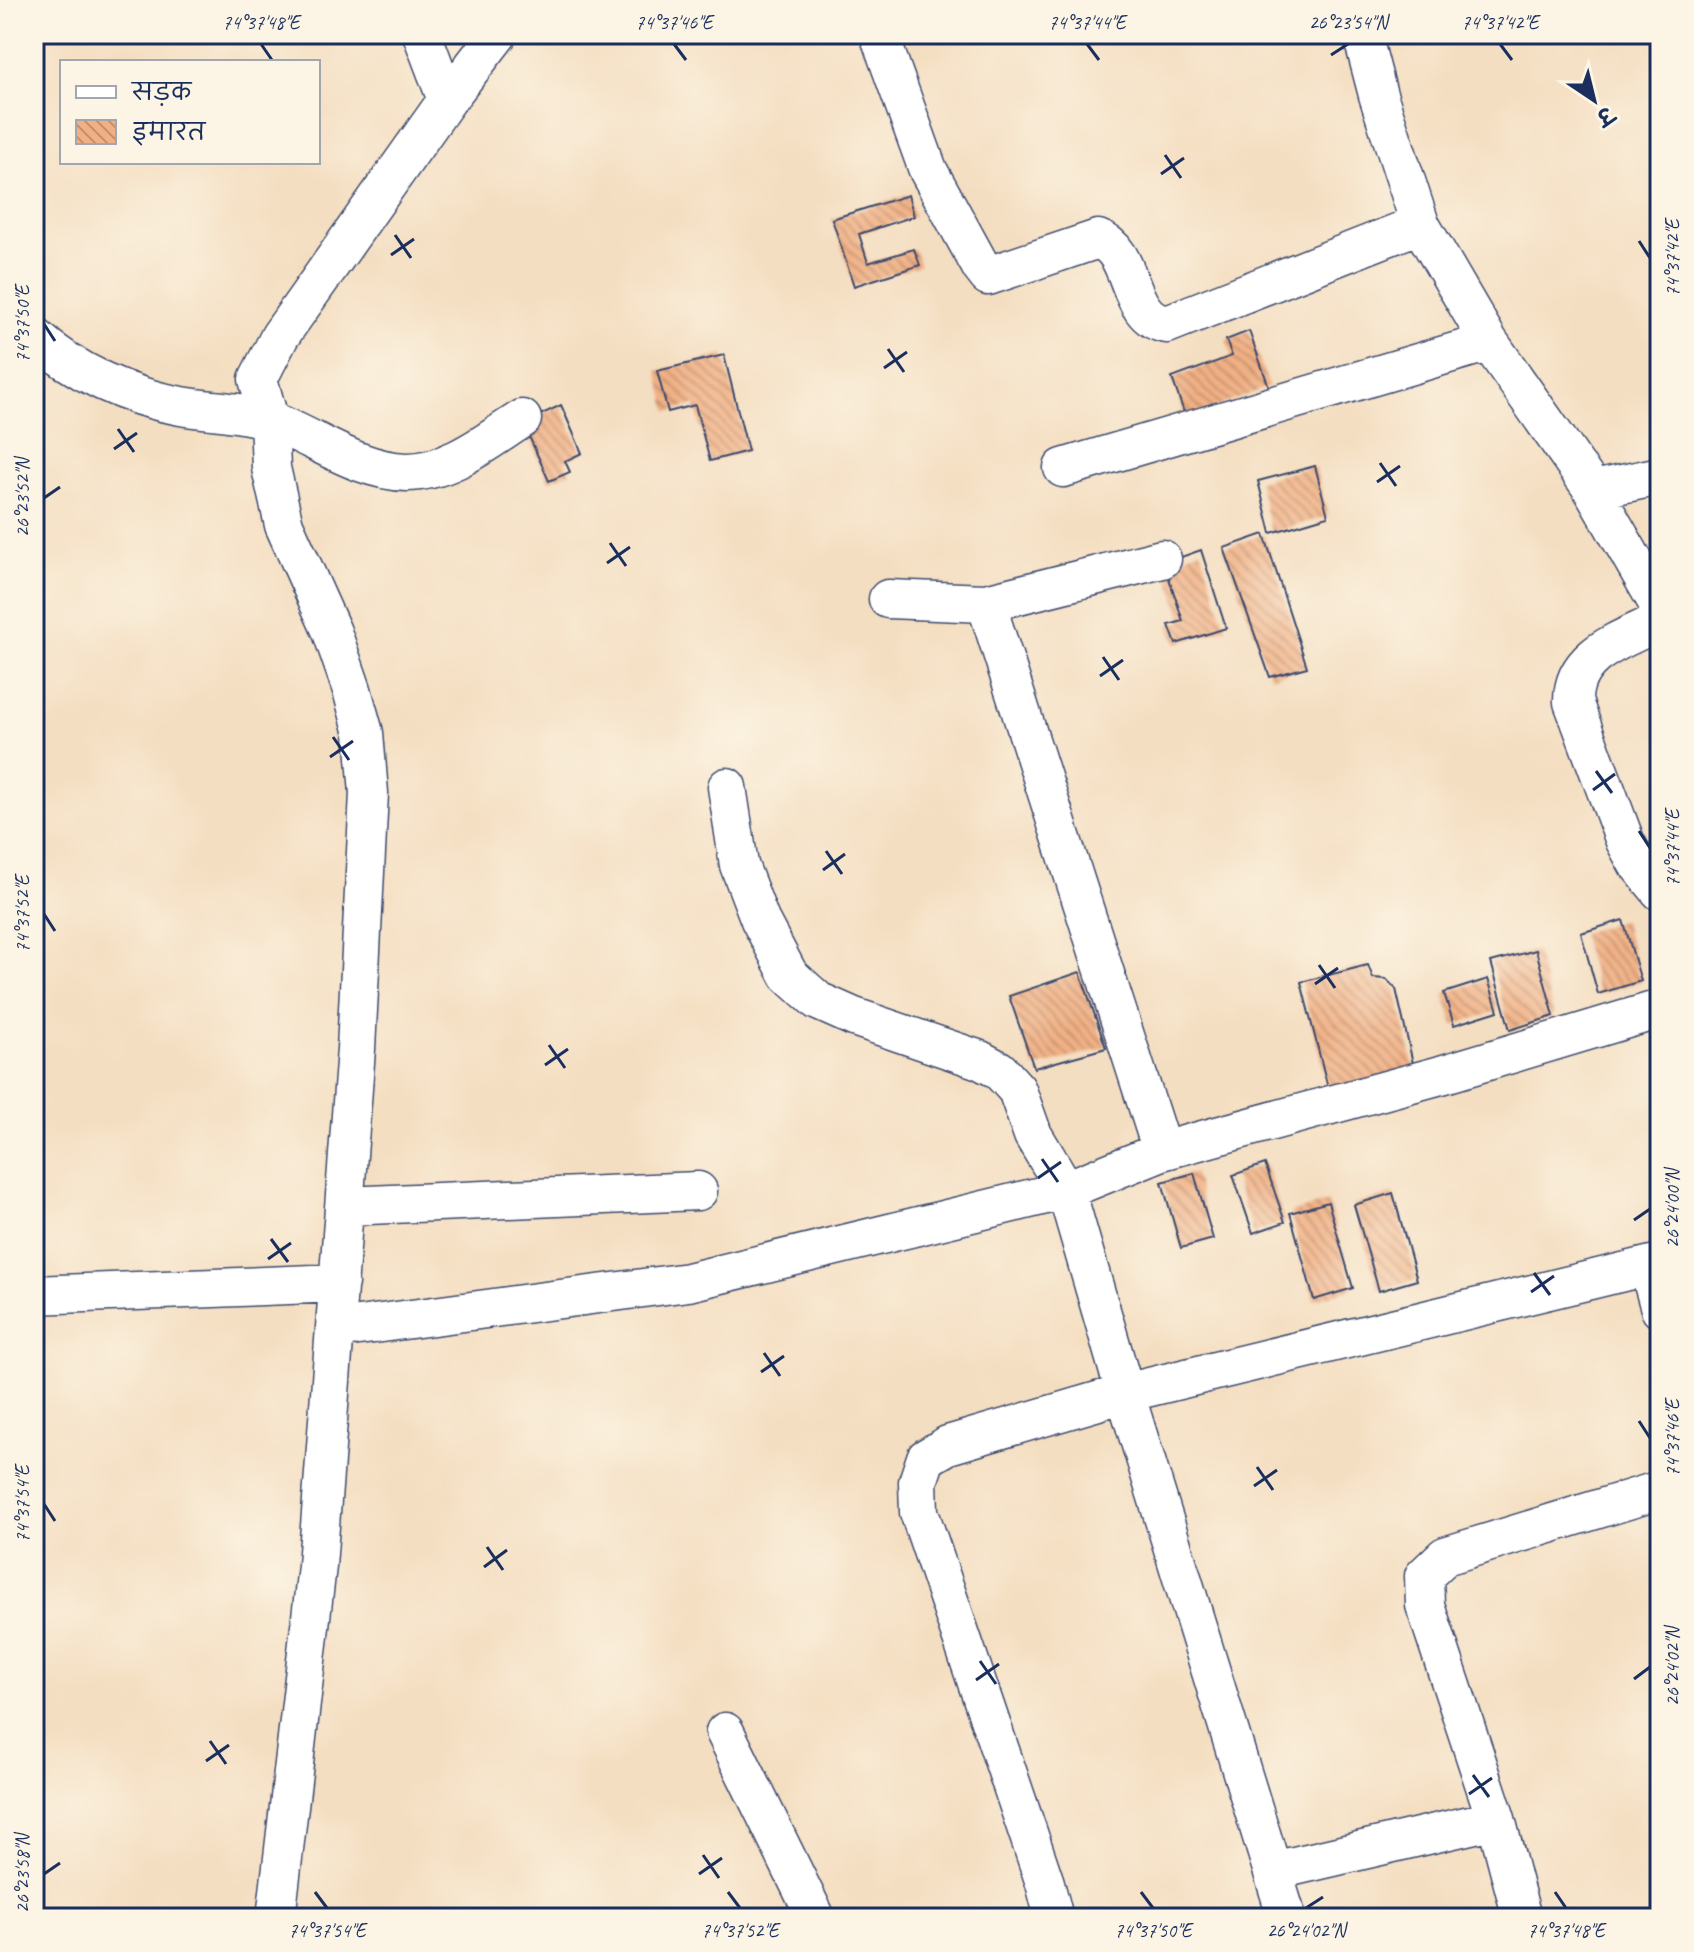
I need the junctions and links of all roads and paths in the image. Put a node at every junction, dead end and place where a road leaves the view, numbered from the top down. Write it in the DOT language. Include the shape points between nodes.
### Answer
graph roads {
  1 [pos="422,34"];
  2 [pos="498,34"];
  3 [pos="879,34"];
  4 [pos="1362,34"];
  5 [pos="447,100"];
  6 [pos="1420,224"];
  7 [pos="34,336"];
  8 [pos="1489,342"];
  9 [pos="269,419"];
  10 [pos="522,419"];
  11 [pos="1063,468"];
  12 [pos="1660,476"];
  13 [pos="1593,490"];
  14 [pos="1162,559"];
  15 [pos="888,599"];
  16 [pos="986,603"];
  17 [pos="1660,607"];
  18 [pos="1660,621"];
  19 [pos="727,787"];
  20 [pos="1660,891"];
  21 [pos="1660,1009"];
  22 [pos="1162,1151"];
  23 [pos="1066,1190"];
  24 [pos="698,1191"];
  25 [pos="345,1206"];
  26 [pos="1654,1265"];
  27 [pos="339,1283"];
  28 [pos="34,1295"];
  29 [pos="1660,1309"];
  30 [pos="336,1329"];
  31 [pos="1125,1393"];
  32 [pos="1660,1490"];
  33 [pos="725,1732"];
  34 [pos="1496,1819"];
  35 [pos="1273,1871"];
  36 [pos="276,1918"];
  37 [pos="816,1918"];
  38 [pos="1054,1918"];
  39 [pos="1287,1918"];
  40 [pos="1522,1918"];
  1 -- 5 [label="street"];
  2 -- 5 [label="street"];
  3 -- 6 [label="street" via="928,170 988,276 1098,239 1118,255 1146,313 1167,324"];
  4 -- 6 [label="street"];
  5 -- 9 [label="street" via="280,336 258,379"];
  6 -- 8 [label="street"];
  7 -- 9 [label="street" via="73,366 118,388 177,406"];
  8 -- 11 [label="street"];
  8 -- 13 [label="street"];
  9 -- 10 [label="street" via="375,469 410,472 445,466"];
  9 -- 25 [label="street" via="271,468 284,525 332,632 364,733 369,793"];
  12 -- 13 [label="street"];
  13 -- 17 [label="street"];
  14 -- 16 [label="street"];
  15 -- 16 [label="street"];
  16 -- 22 [label="street"];
  18 -- 20 [label="street" via="1588,661 1578,674 1573,702 1625,841"];
  19 -- 23 [label="street" via="739,865 789,975 818,1001 999,1070 1017,1090 1033,1135"];
  21 -- 22 [label="street"];
  22 -- 23 [label="street"];
  23 -- 30 [label="street" via="688,1282"];
  23 -- 31 [label="street"];
  24 -- 25 [label="street"];
  25 -- 27 [label="street"];
  26 -- 29 [label="street"];
  26 -- 31 [label="street"];
  27 -- 28 [label="street"];
  27 -- 30 [label="street"];
  30 -- 36 [label="street" via="315,1582"];
  31 -- 35 [label="street"];
  31 -- 38 [label="street" via="948,1445 926,1458 918,1482 919,1512"];
  32 -- 34 [label="street" via="1445,1556 1424,1576 1425,1605"];
  33 -- 37 [label="street"];
  34 -- 35 [label="street"];
  34 -- 40 [label="street"];
  35 -- 39 [label="street"];
}
